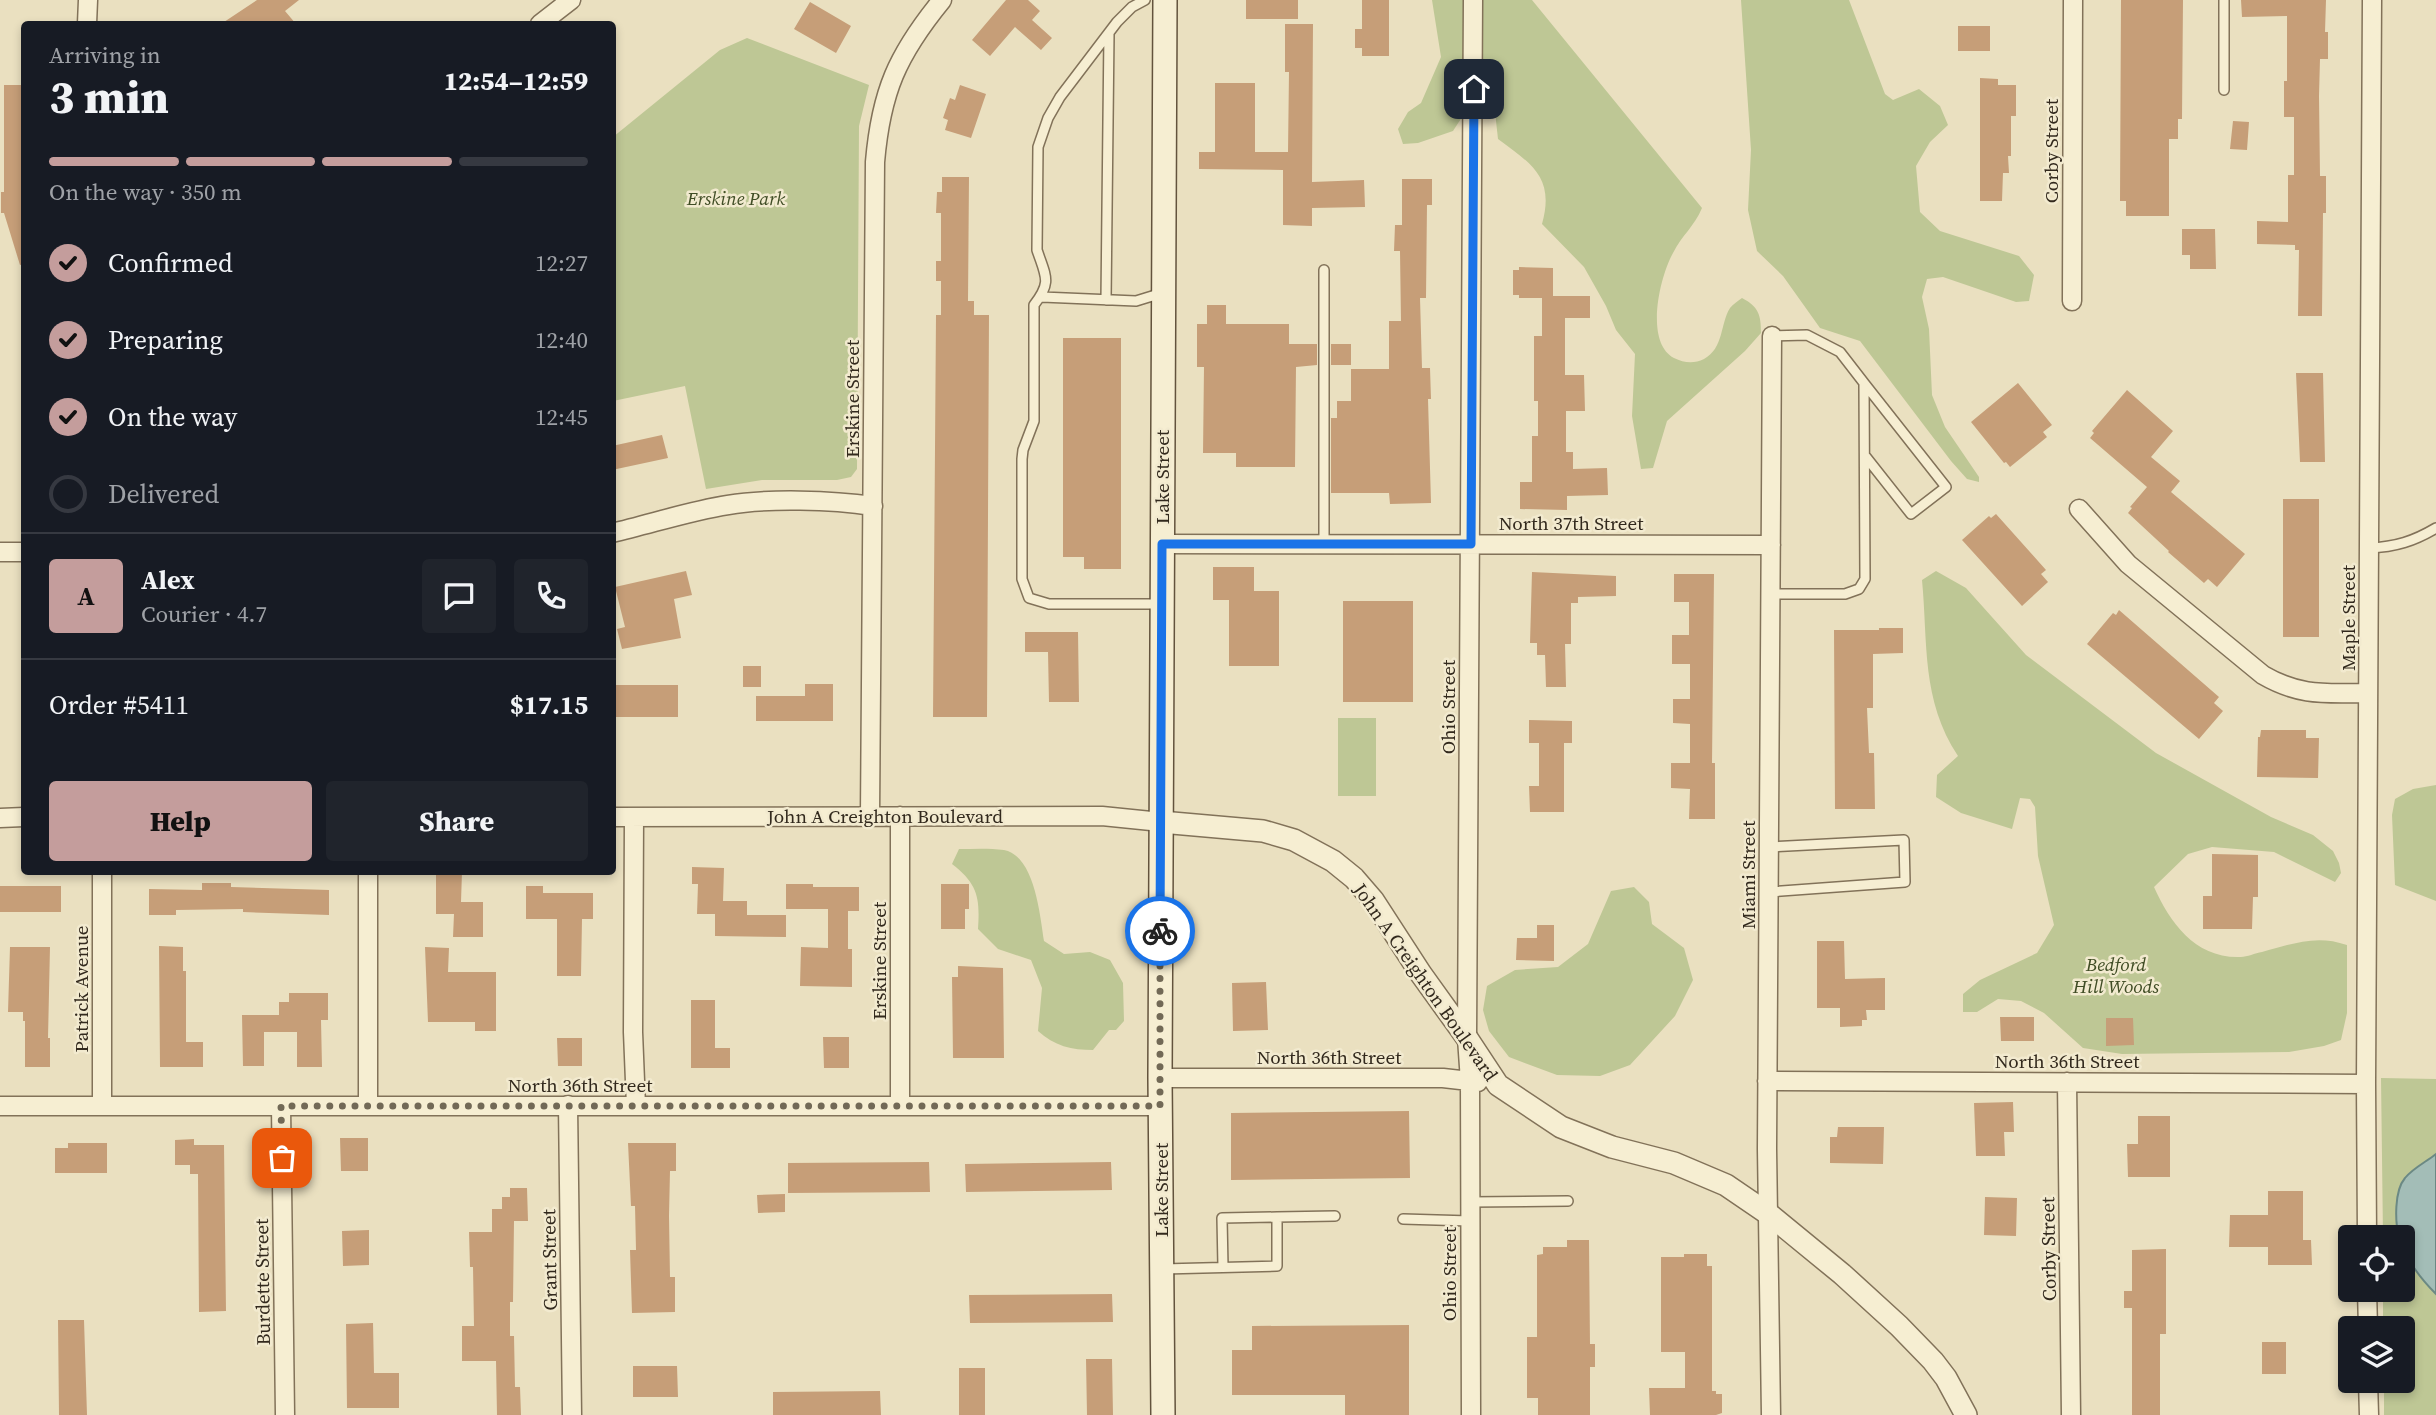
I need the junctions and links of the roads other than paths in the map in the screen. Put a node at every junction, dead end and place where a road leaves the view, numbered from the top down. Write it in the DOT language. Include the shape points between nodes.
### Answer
graph roads {
  1 [pos="88,0"];
  2 [pos="571,0"];
  3 [pos="942,0"];
  4 [pos="1145,0"];
  5 [pos="1165,0"];
  6 [pos="1474,0"];
  7 [pos="2073,0"];
  8 [pos="2224,0"];
  9 [pos="2372,0"];
  10 [pos="88,21"];
  11 [pos="544,21"];
  12 [pos="1109,33"];
  13 [pos="2224,90"];
  14 [pos="1324,270"];
  15 [pos="1163,292"];
  16 [pos="1042,297"];
  17 [pos="1106,300"];
  18 [pos="2072,302"];
  19 [pos="1773,336"];
  20 [pos="1864,383"];
  21 [pos="1866,457"];
  22 [pos="873,506"];
  23 [pos="2078,509"];
  24 [pos="2436,528"];
  25 [pos="616,532"];
  26 [pos="1162,544"];
  27 [pos="1324,544"];
  28 [pos="1471,544"];
  29 [pos="1771,545"];
  30 [pos="2369,548"];
  31 [pos="0,552"];
  32 [pos="21,552"];
  33 [pos="1770,594"];
  34 [pos="1161,604"];
  35 [pos="2368,692"];
  36 [pos="870,816"];
  37 [pos="900,816"];
  38 [pos="21,817"];
  39 [pos="616,817"];
  40 [pos="634,817"];
  41 [pos="0,818"];
  42 [pos="1161,822"];
  43 [pos="1769,847"];
  44 [pos="102,875"];
  45 [pos="368,875"];
  46 [pos="1769,892"];
  47 [pos="1467,1038"];
  48 [pos="1160,1078"];
  49 [pos="1470,1081"];
  50 [pos="1768,1081"];
  51 [pos="2067,1082"];
  52 [pos="2366,1084"];
  53 [pos="1498,1085"];
  54 [pos="568,1105"];
  55 [pos="0,1106"];
  56 [pos="281,1106"];
  57 [pos="368,1106"];
  58 [pos="636,1106"];
  59 [pos="900,1106"];
  60 [pos="1160,1106"];
  61 [pos="102,1107"];
  62 [pos="1568,1201"];
  63 [pos="1470,1202"];
  64 [pos="1770,1214"];
  65 [pos="1335,1216"];
  66 [pos="1277,1217"];
  67 [pos="1403,1219"];
  68 [pos="1470,1221"];
  69 [pos="2367,1225"];
  70 [pos="1223,1267"];
  71 [pos="1161,1269"];
  72 [pos="2368,1393"];
  73 [pos="285,1415"];
  74 [pos="572,1415"];
  75 [pos="1163,1415"];
  76 [pos="1471,1415"];
  77 [pos="1771,1415"];
  78 [pos="1966,1415"];
  79 [pos="2071,1415"];
  80 [pos="2369,1415"];
  1 -- 10 [label="street"];
  2 -- 11 [label="street"];
  3 -- 22 [label="street, Erskine Street" via="901,57 878,125"];
  4 -- 12 [label="lane" via="1132,6"];
  5 -- 15 [label="main road, Lake Street"];
  6 -- 28 [label="street, Ohio Street"];
  7 -- 18 [label="street, Corby Street"];
  8 -- 13 [label="lane"];
  9 -- 30 [label="street, Maple Street"];
  12 -- 16 [label="lane" via="1060,97 1038,147 1037,250 1044,265"];
  12 -- 17 [label="lane"];
  14 -- 27 [label="lane"];
  15 -- 17 [label="lane" via="1136,301"];
  15 -- 26 [label="main road, Lake Street"];
  16 -- 17 [label="lane"];
  16 -- 34 [label="lane" via="1034,305 1034,421 1022,459 1024,587 1030,598 1049,604"];
  19 -- 20 [label="lane" via="1807,335 1840,352"];
  19 -- 29 [label="street, Miami Street"];
  20 -- 21 [label="lane"];
  20 -- 21 [label="lane" via="1946,487 1911,514"];
  21 -- 33 [label="lane" via="1865,579 1859,589 1845,594"];
  22 -- 25 [label="street" via="846,502 727,505"];
  22 -- 36 [label="street, Erskine Street"];
  23 -- 35 [label="street" via="2128,564 2263,675 2299,691"];
  24 -- 30 [label="lane" via="2413,542"];
  26 -- 27 [label="street, North 37th Street"];
  26 -- 34 [label="main road, Lake Street"];
  27 -- 28 [label="street, North 37th Street"];
  28 -- 29 [label="street, North 37th Street"];
  28 -- 47 [label="street, Ohio Street"];
  29 -- 33 [label="street, Miami Street"];
  30 -- 35 [label="street, Maple Street"];
  31 -- 32 [label="street"];
  33 -- 43 [label="street, Miami Street"];
  34 -- 42 [label="main road, Lake Street"];
  35 -- 52 [label="street, Maple Street"];
  36 -- 37 [label="street, John A Creighton Boulevard"];
  36 -- 40 [label="street, John A Creighton Boulevard"];
  37 -- 42 [label="street, John A Creighton Boulevard" via="1102,816"];
  37 -- 59 [label="street, Erskine Street"];
  38 -- 41 [label="street"];
  39 -- 40 [label="street, John A Creighton Boulevard"];
  40 -- 58 [label="street"];
  42 -- 47 [label="street, John A Creighton Boulevard" via="1263,831 1294,840 1333,861 1373,900"];
  42 -- 48 [label="main road, Lake Street"];
  43 -- 46 [label="street, Miami Street"];
  43 -- 46 [label="lane" via="1904,840 1905,882"];
  44 -- 61 [label="street, Patrick Avenue"];
  45 -- 57 [label="street"];
  46 -- 50 [label="street, Miami Street"];
  47 -- 49 [label="street, Ohio Street"];
  47 -- 53 [label="street, John A Creighton Boulevard"];
  48 -- 49 [label="street, North 36th Street" via="1443,1077"];
  48 -- 60 [label="main road, Lake Street"];
  49 -- 53 [label="street, North 36th Street"];
  49 -- 63 [label="street, Ohio Street"];
  50 -- 51 [label="street, North 36th Street"];
  50 -- 64 [label="street, Miami Street"];
  51 -- 52 [label="street, North 36th Street"];
  51 -- 79 [label="street, Corby Street"];
  52 -- 69 [label="street, Maple Street"];
  53 -- 64 [label="street, John A Creighton Boulevard" via="1561,1127 1612,1147 1674,1163 1726,1185"];
  54 -- 57 [label="street, North 36th Street"];
  54 -- 58 [label="street, North 36th Street"];
  54 -- 74 [label="street, Grant Street"];
  55 -- 61 [label="street, North 36th Street"];
  56 -- 57 [label="street, North 36th Street"];
  56 -- 61 [label="street, North 36th Street"];
  56 -- 73 [label="street, Burdette Street"];
  58 -- 59 [label="street, North 36th Street"];
  59 -- 60 [label="street, North 36th Street"];
  60 -- 71 [label="main road, Lake Street"];
  62 -- 63 [label="lane"];
  63 -- 68 [label="street, Ohio Street"];
  64 -- 77 [label="street, Miami Street"];
  64 -- 78 [label="street, John A Creighton Boulevard" via="1908,1334 1946,1378"];
  65 -- 66 [label="lane"];
  66 -- 70 [label="lane" via="1277,1266"];
  66 -- 70 [label="lane" via="1222,1217"];
  67 -- 68 [label="lane"];
  68 -- 76 [label="street, Ohio Street"];
  70 -- 71 [label="lane"];
  71 -- 75 [label="main road, Lake Street"];
  72 -- 80 [label="street"];
}
